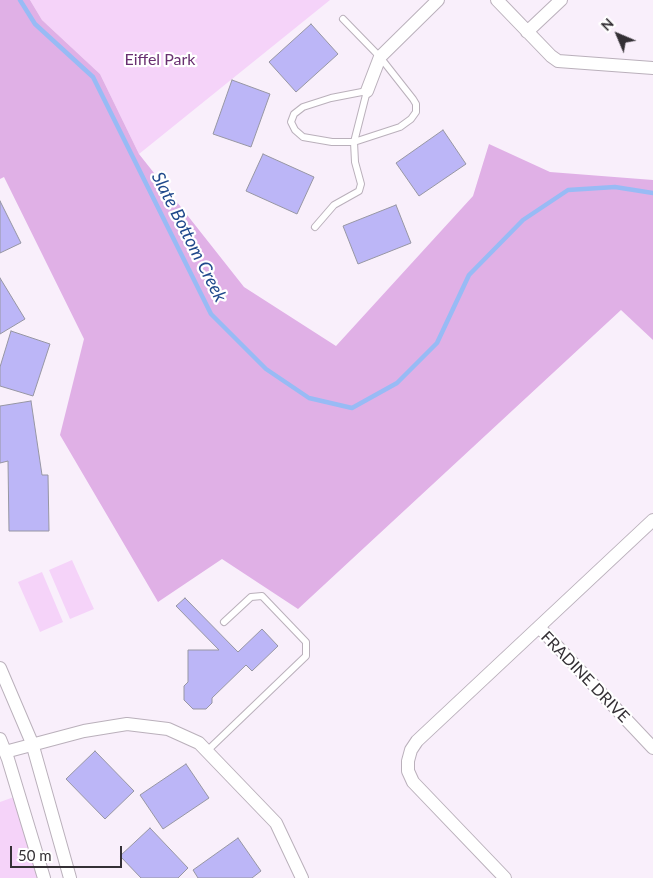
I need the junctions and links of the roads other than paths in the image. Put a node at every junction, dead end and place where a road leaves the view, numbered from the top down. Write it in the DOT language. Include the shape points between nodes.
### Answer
graph roads {
  1 [pos="438,0"];
  2 [pos="496,0"];
  3 [pos="561,0"];
  4 [pos="343,19"];
  5 [pos="528,32"];
  6 [pos="380,57"];
  7 [pos="653,68"];
  8 [pos="367,91"];
  9 [pos="354,142"];
  10 [pos="315,227"];
  11 [pos="653,520"];
  12 [pos="224,622"];
  13 [pos="539,627"];
  14 [pos="0,668"];
  15 [pos="0,739"];
  16 [pos="32,743"];
  17 [pos="653,748"];
  18 [pos="207,751"];
  19 [pos="5,752"];
  20 [pos="44,878"];
  21 [pos="70,878"];
  22 [pos="302,878"];
  23 [pos="505,878"];
  1 -- 6 [label="street"];
  2 -- 5 [label="street"];
  3 -- 5 [label="street"];
  4 -- 6 [label="lane"];
  5 -- 7 [label="street" via="558,61"];
  6 -- 8 [label="street"];
  6 -- 9 [label="lane" via="413,99 416,112 400,127"];
  8 -- 9 [label="lane"];
  8 -- 9 [label="lane" via="303,107 294,114 291,122 303,137"];
  9 -- 10 [label="lane" via="361,184 358,191 334,205"];
  11 -- 13 [label="street"];
  12 -- 18 [label="lane" via="252,598 262,596 306,642 306,656"];
  13 -- 17 [label="street, FRADINE DRIVE"];
  13 -- 23 [label="street" via="417,741 408,761 413,782"];
  14 -- 16 [label="street"];
  15 -- 19 [label="street"];
  16 -- 18 [label="street" via="127,724 168,729 199,743"];
  16 -- 19 [label="street"];
  16 -- 21 [label="street"];
  18 -- 22 [label="street" via="276,823"];
  19 -- 20 [label="street"];
}
